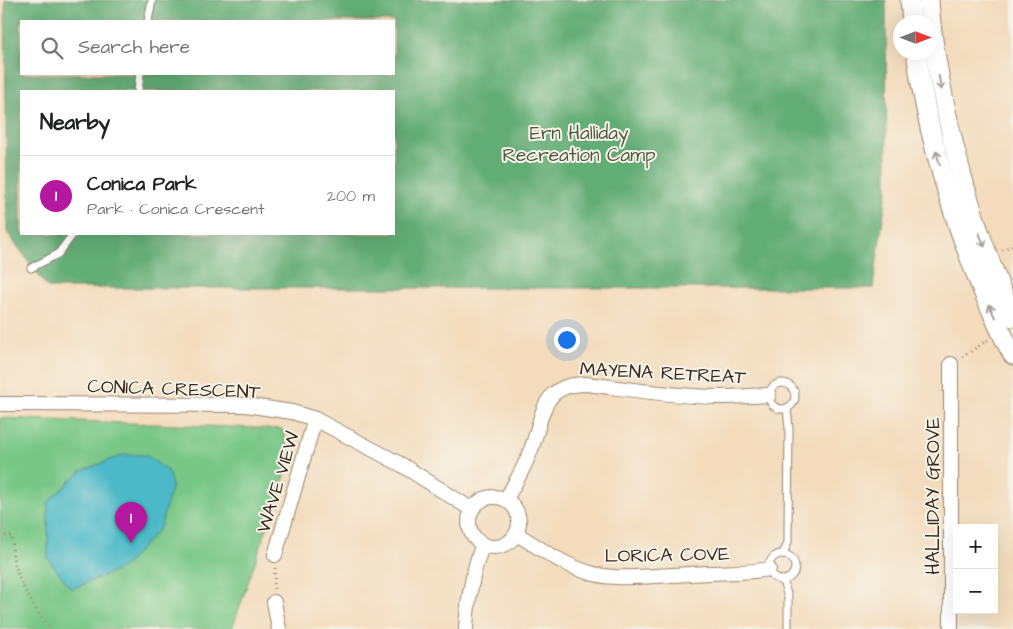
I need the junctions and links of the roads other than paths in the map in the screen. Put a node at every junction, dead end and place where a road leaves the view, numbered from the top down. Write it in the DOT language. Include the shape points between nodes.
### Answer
graph roads {
  1 [pos="152,0"];
  2 [pos="910,0"];
  3 [pos="929,0"];
  4 [pos="911,15"];
  5 [pos="148,20"];
  6 [pos="917,60"];
  7 [pos="140,75"];
  8 [pos="138,90"];
  9 [pos="72,235"];
  10 [pos="31,268"];
  11 [pos="1013,317"];
  12 [pos="1013,354"];
  13 [pos="951,364"];
  14 [pos="770,395"];
  15 [pos="0,404"];
  16 [pos="787,408"];
  17 [pos="315,419"];
  18 [pos="506,499"];
  19 [pos="471,509"];
  20 [pos="517,534"];
  21 [pos="483,545"];
  22 [pos="783,554"];
  23 [pos="275,555"];
  24 [pos="769,569"];
  25 [pos="783,580"];
  26 [pos="274,602"];
  27 [pos="279,629"];
  28 [pos="466,629"];
  29 [pos="788,629"];
  30 [pos="951,629"];
  1 -- 5 [label="lane"];
  2 -- 4 [label="main road"];
  3 -- 11 [label="main road, one-way" via="941,88 959,168 978,230"];
  12 -- 6 [label="main road, one-way" via="966,251 933,140"];
  7 -- 8 [label="lane"];
  9 -- 10 [label="lane" via="58,254"];
  13 -- 30 [label="street, HALLIDAY GROVE"];
  14 -- 16 [label="lane" via="773,405"];
  14 -- 16 [label="lane" via="774,386 790,386 795,395"];
  14 -- 18 [label="street, MAYENA RETREAT" via="701,396 586,384 564,387 546,404 532,447"];
  15 -- 17 [label="street, CONICA CRESCENT" via="245,405"];
  16 -- 22 [label="lane" via="788,542"];
  17 -- 19 [label="street, CONICA CRESCENT" via="402,465"];
  17 -- 23 [label="street, WAVE VIEW"];
  18 -- 19 [label="street" via="484,498"];
  18 -- 20 [label="street" via="518,512"];
  19 -- 21 [label="street" via="470,532"];
  20 -- 21 [label="street" via="500,547"];
  20 -- 24 [label="street, LORICA COVE" via="576,568 611,577"];
  21 -- 28 [label="street" via="478,556"];
  22 -- 24 [label="lane" via="770,560"];
  22 -- 25 [label="lane" via="789,556 795,568 793,574"];
  24 -- 25 [label="lane" via="774,578"];
  25 -- 29 [label="lane" via="788,598"];
  26 -- 27 [label="street"];
}
